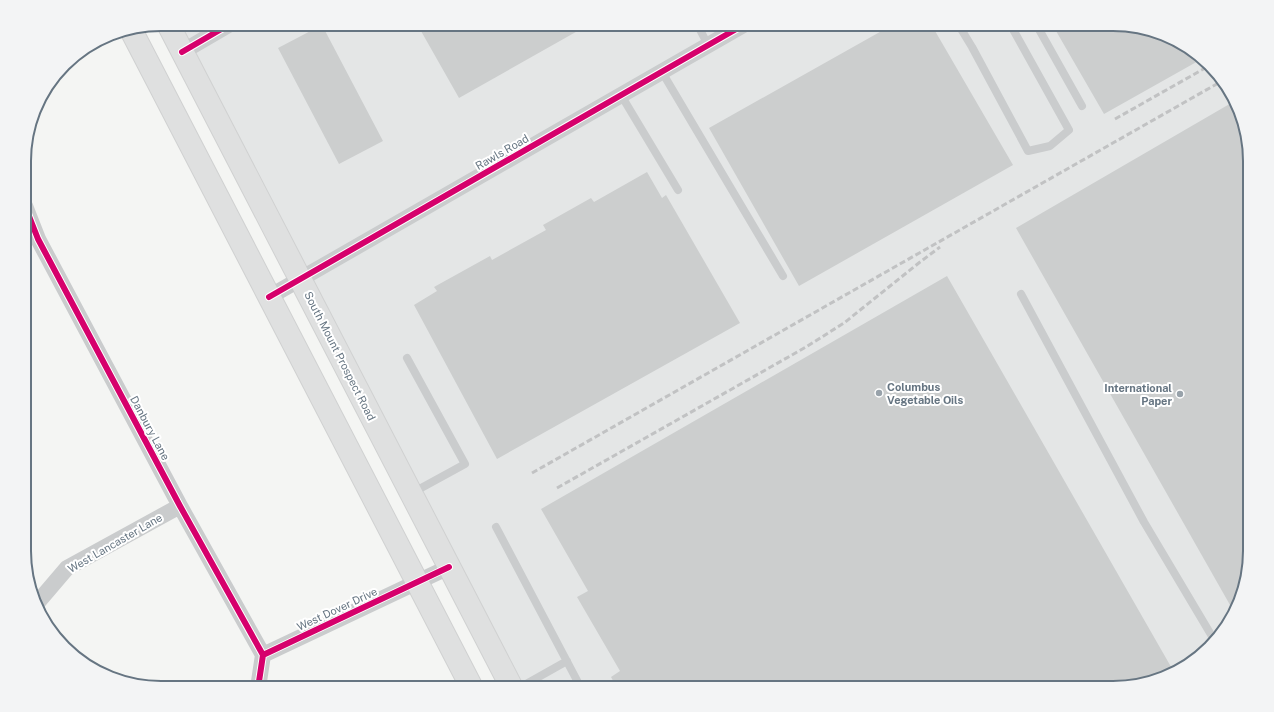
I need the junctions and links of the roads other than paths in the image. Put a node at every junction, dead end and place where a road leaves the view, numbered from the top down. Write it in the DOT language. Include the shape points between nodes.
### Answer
graph roads {
  1 [pos="172,31"];
  2 [pos="218,31"];
  3 [pos="701,31"];
  4 [pos="733,31"];
  5 [pos="962,31"];
  6 [pos="1014,31"];
  7 [pos="1040,31"];
  8 [pos="133,34"];
  9 [pos="708,45"];
  10 [pos="182,52"];
  11 [pos="662,72"];
  12 [pos="621,95"];
  13 [pos="1082,106"];
  14 [pos="678,190"];
  15 [pos="32,243"];
  16 [pos="783,276"];
  17 [pos="300,279"];
  18 [pos="1021,294"];
  19 [pos="269,297"];
  20 [pos="407,358"];
  21 [pos="411,494"];
  22 [pos="180,506"];
  23 [pos="496,528"];
  24 [pos="449,566"];
  25 [pos="417,582"];
  26 [pos="40,599"];
  27 [pos="1211,635"];
  28 [pos="263,655"];
  29 [pos="567,661"];
  30 [pos="259,681"];
  31 [pos="468,681"];
  32 [pos="508,681"];
  33 [pos="531,681"];
  34 [pos="577,681"];
  1 -- 10 [label="main road, South Mount Prospect Road"];
  2 -- 10 [label="street"];
  3 -- 9 [label="lane"];
  4 -- 9 [label="street, Rawls Road"];
  5 -- 6 [label="lane" via="1028,151 1050,146 1069,130"];
  7 -- 13 [label="lane"];
  8 -- 19 [label="main road"];
  9 -- 11 [label="street, Rawls Road"];
  10 -- 17 [label="main road, South Mount Prospect Road"];
  11 -- 12 [label="street, Rawls Road"];
  11 -- 16 [label="lane"];
  12 -- 14 [label="lane"];
  12 -- 17 [label="street, Rawls Road"];
  15 -- 22 [label="street, Danbury Lane"];
  17 -- 19 [label="street, Rawls Road"];
  17 -- 21 [label="main road, South Mount Prospect Road"];
  18 -- 27 [label="lane" via="1144,522"];
  19 -- 25 [label="main road"];
  20 -- 21 [label="lane" via="466,464"];
  21 -- 24 [label="main road, South Mount Prospect Road"];
  22 -- 26 [label="street, West Lancaster Lane" via="67,568"];
  22 -- 28 [label="street, Danbury Lane"];
  23 -- 29 [label="lane"];
  24 -- 25 [label="street, West Dover Drive"];
  24 -- 32 [label="main road, South Mount Prospect Road"];
  25 -- 28 [label="street, West Dover Drive"];
  25 -- 31 [label="main road"];
  28 -- 30 [label="street"];
  29 -- 33 [label="lane"];
  29 -- 34 [label="lane"];
}
